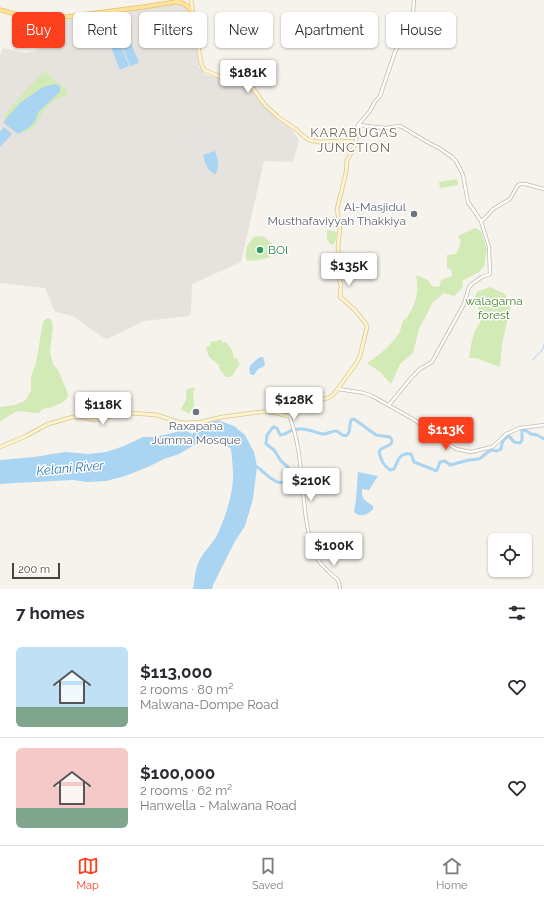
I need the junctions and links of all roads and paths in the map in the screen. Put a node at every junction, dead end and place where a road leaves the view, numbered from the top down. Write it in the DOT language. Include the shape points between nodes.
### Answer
graph roads {
  1 [pos="191,0"];
  2 [pos="414,0"];
  3 [pos="178,1"];
  4 [pos="0,10"];
  5 [pos="193,12"];
  6 [pos="199,48"];
  7 [pos="358,125"];
  8 [pos="356,142"];
  9 [pos="544,189"];
  10 [pos="481,220"];
  11 [pos="338,389"];
  12 [pos="389,406"];
  13 [pos="289,415"];
  14 [pos="544,425"];
  15 [pos="0,447"];
  16 [pos="340,589"];
  1 -- 5 [label="main road"];
  2 -- 7 [label="street" via="410,27 398,45 380,96"];
  3 -- 4 [label="main road" via="44,19"];
  3 -- 5 [label="main road"];
  6 -- 8 [label="main road" via="204,70 250,84 265,105 309,140"];
  7 -- 8 [label="street"];
  7 -- 10 [label="street" via="402,127 452,157 462,175 468,202"];
  8 -- 11 [label="main road" via="347,160 337,209 340,227 340,297 355,310 367,327 360,356"];
  9 -- 10 [label="street" via="525,184 518,185 510,199"];
  10 -- 12 [label="street" via="489,247 490,274 469,287 464,304 432,362 416,374"];
  11 -- 12 [label="street" via="364,393"];
  11 -- 13 [label="main road" via="330,397 316,398"];
  12 -- 14 [label="street" via="413,418 456,448 471,452 492,447 506,434 520,428"];
  13 -- 15 [label="main road" via="260,412 185,423 130,413 94,420 74,417 48,424"];
  13 -- 16 [label="street" via="300,456 305,514 312,550 319,562 338,580"];
}
